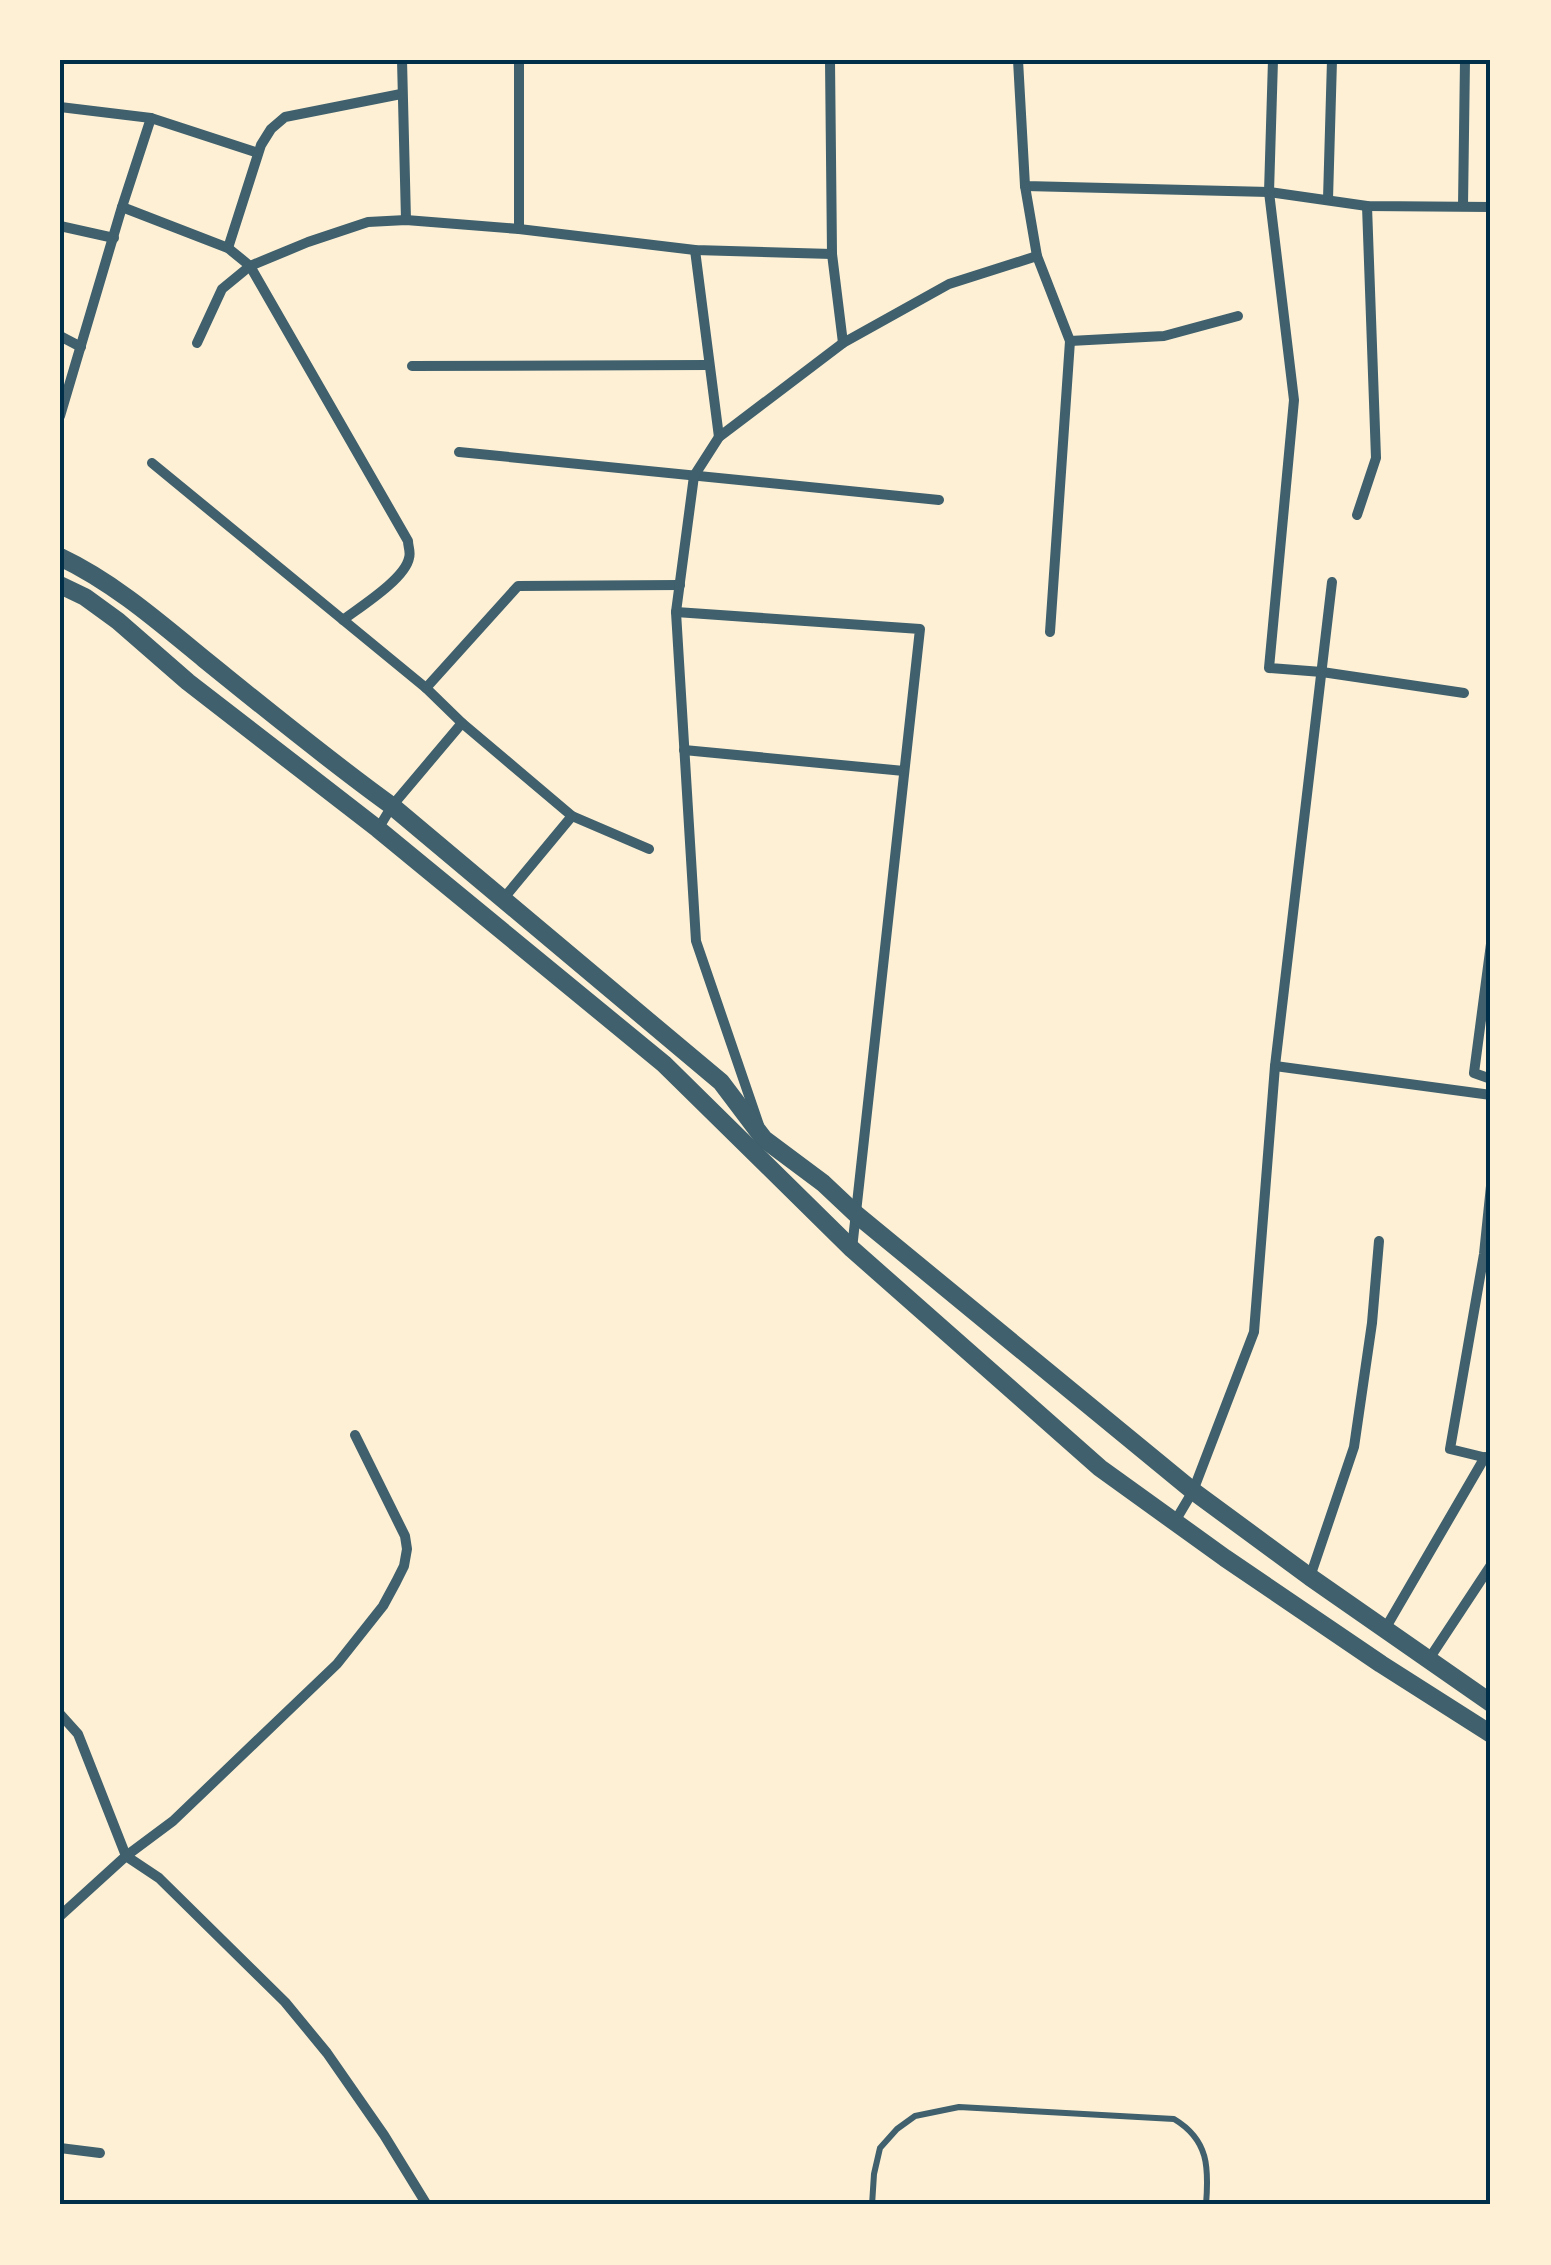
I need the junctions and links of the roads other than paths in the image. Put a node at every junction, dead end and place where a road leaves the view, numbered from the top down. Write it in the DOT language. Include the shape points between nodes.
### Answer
graph roads {
  1 [pos="402,60"];
  2 [pos="518,60"];
  3 [pos="830,60"];
  4 [pos="1018,60"];
  5 [pos="1273,60"];
  6 [pos="1332,60"];
  7 [pos="1466,60"];
  8 [pos="402,94"];
  9 [pos="60,107"];
  10 [pos="151,118"];
  11 [pos="261,145"];
  12 [pos="1025,186"];
  13 [pos="1269,192"];
  14 [pos="1328,199"];
  15 [pos="1366,206"];
  16 [pos="1463,206"];
  17 [pos="122,207"];
  18 [pos="1491,207"];
  19 [pos="406,220"];
  20 [pos="60,226"];
  21 [pos="519,229"];
  22 [pos="114,238"];
  23 [pos="228,248"];
  24 [pos="695,250"];
  25 [pos="832,254"];
  26 [pos="1037,256"];
  27 [pos="250,266"];
  28 [pos="1238,316"];
  29 [pos="60,336"];
  30 [pos="1070,341"];
  31 [pos="196,343"];
  32 [pos="843,343"];
  33 [pos="82,348"];
  34 [pos="708,365"];
  35 [pos="412,366"];
  36 [pos="60,416"];
  37 [pos="719,437"];
  38 [pos="460,452"];
  39 [pos="152,463"];
  40 [pos="694,476"];
  41 [pos="938,500"];
  42 [pos="1357,515"];
  43 [pos="60,557"];
  44 [pos="98,578"];
  45 [pos="1332,582"];
  46 [pos="680,585"];
  47 [pos="60,586"];
  48 [pos="85,597"];
  49 [pos="676,612"];
  50 [pos="343,620"];
  51 [pos="1050,632"];
  52 [pos="1322,672"];
  53 [pos="426,688"];
  54 [pos="1464,692"];
  55 [pos="462,724"];
  56 [pos="684,750"];
  57 [pos="904,772"];
  58 [pos="392,806"];
  59 [pos="572,816"];
  60 [pos="378,829"];
  61 [pos="648,849"];
  62 [pos="504,898"];
  63 [pos="1491,944"];
  64 [pos="1275,1066"];
  65 [pos="1491,1079"];
  66 [pos="1491,1095"];
  67 [pos="760,1146"];
  68 [pos="1491,1186"];
  69 [pos="857,1215"];
  70 [pos="1379,1241"];
  71 [pos="852,1249"];
  72 [pos="355,1435"];
  73 [pos="1488,1458"];
  74 [pos="1193,1491"];
  75 [pos="1174,1523"];
  76 [pos="1491,1565"];
  77 [pos="1310,1577"];
  78 [pos="1385,1629"];
  79 [pos="1428,1659"];
  80 [pos="1491,1703"];
  81 [pos="60,1714"];
  82 [pos="1491,1734"];
  83 [pos="126,1856"];
  84 [pos="60,1916"];
  85 [pos="60,2148"];
  86 [pos="100,2153"];
  87 [pos="427,2205"];
  88 [pos="872,2205"];
  89 [pos="1206,2205"];
  1 -- 8 [label="street"];
  2 -- 21 [label="street"];
  3 -- 25 [label="street"];
  4 -- 12 [label="street"];
  5 -- 13 [label="street"];
  6 -- 14 [label="street"];
  7 -- 16 [label="street"];
  8 -- 11 [label="street" via="285,117"];
  8 -- 19 [label="street"];
  9 -- 10 [label="street"];
  10 -- 11 [label="street"];
  10 -- 17 [label="street"];
  11 -- 23 [label="street"];
  12 -- 13 [label="street"];
  12 -- 26 [label="street"];
  13 -- 14 [label="street"];
  13 -- 52 [label="street" via="1294,400 1269,668"];
  14 -- 15 [label="street"];
  15 -- 16 [label="street"];
  15 -- 42 [label="street" via="1376,458"];
  16 -- 18 [label="street"];
  17 -- 22 [label="street"];
  17 -- 23 [label="street"];
  19 -- 21 [label="street"];
  19 -- 27 [label="street" via="368,222"];
  20 -- 22 [label="street"];
  21 -- 24 [label="street"];
  22 -- 33 [label="street"];
  23 -- 27 [label="street"];
  24 -- 25 [label="street"];
  24 -- 34 [label="street"];
  25 -- 32 [label="street"];
  26 -- 30 [label="street"];
  26 -- 32 [label="street" via="949,284"];
  27 -- 31 [label="street" via="222,289"];
  27 -- 50 [label="street" via="408,541 410,558 401,572"];
  28 -- 30 [label="street" via="1164,336"];
  29 -- 33 [label="street"];
  30 -- 51 [label="street"];
  32 -- 37 [label="street"];
  33 -- 36 [label="street"];
  34 -- 35 [label="street"];
  34 -- 37 [label="street"];
  37 -- 40 [label="street"];
  38 -- 40 [label="street"];
  39 -- 50 [label="street"];
  40 -- 41 [label="street"];
  40 -- 46 [label="street"];
  43 -- 44 [label="street"];
  44 -- 48 [label="street"];
  44 -- 58 [label="street"];
  45 -- 52 [label="street"];
  46 -- 49 [label="street"];
  46 -- 53 [label="street" via="518,586"];
  47 -- 48 [label="street"];
  48 -- 60 [label="street"];
  49 -- 56 [label="street"];
  49 -- 57 [label="street" via="920,630"];
  50 -- 53 [label="street"];
  52 -- 54 [label="street"];
  52 -- 64 [label="street"];
  53 -- 55 [label="street"];
  55 -- 58 [label="street"];
  55 -- 59 [label="street"];
  56 -- 57 [label="street"];
  56 -- 67 [label="street" via="696,941"];
  57 -- 69 [label="street"];
  58 -- 60 [label="street"];
  58 -- 62 [label="street"];
  59 -- 61 [label="street"];
  59 -- 62 [label="street"];
  60 -- 67 [label="street"];
  62 -- 67 [label="street" via="721,1082"];
  63 -- 65 [label="street" via="1474,1073"];
  64 -- 66 [label="street"];
  64 -- 74 [label="street" via="1254,1332"];
  67 -- 69 [label="street"];
  67 -- 71 [label="street"];
  68 -- 73 [label="street" via="1450,1449"];
  69 -- 71 [label="street"];
  69 -- 74 [label="street"];
  70 -- 77 [label="street" via="1354,1447"];
  71 -- 75 [label="street" via="1100,1468"];
  72 -- 83 [label="street" via="407,1549 383,1606 336,1664 173,1821"];
  73 -- 78 [label="street"];
  74 -- 75 [label="street"];
  74 -- 77 [label="street"];
  75 -- 82 [label="street"];
  76 -- 79 [label="street"];
  77 -- 78 [label="street"];
  78 -- 79 [label="street"];
  79 -- 80 [label="street"];
  81 -- 83 [label="street" via="78,1734"];
  83 -- 84 [label="street"];
  83 -- 87 [label="street" via="159,1878 285,2002 327,2053"];
  85 -- 86 [label="street"];
  88 -- 89 [label="lane" via="880,2148 915,2116 959,2107 1174,2119 1200,2144"];
}
